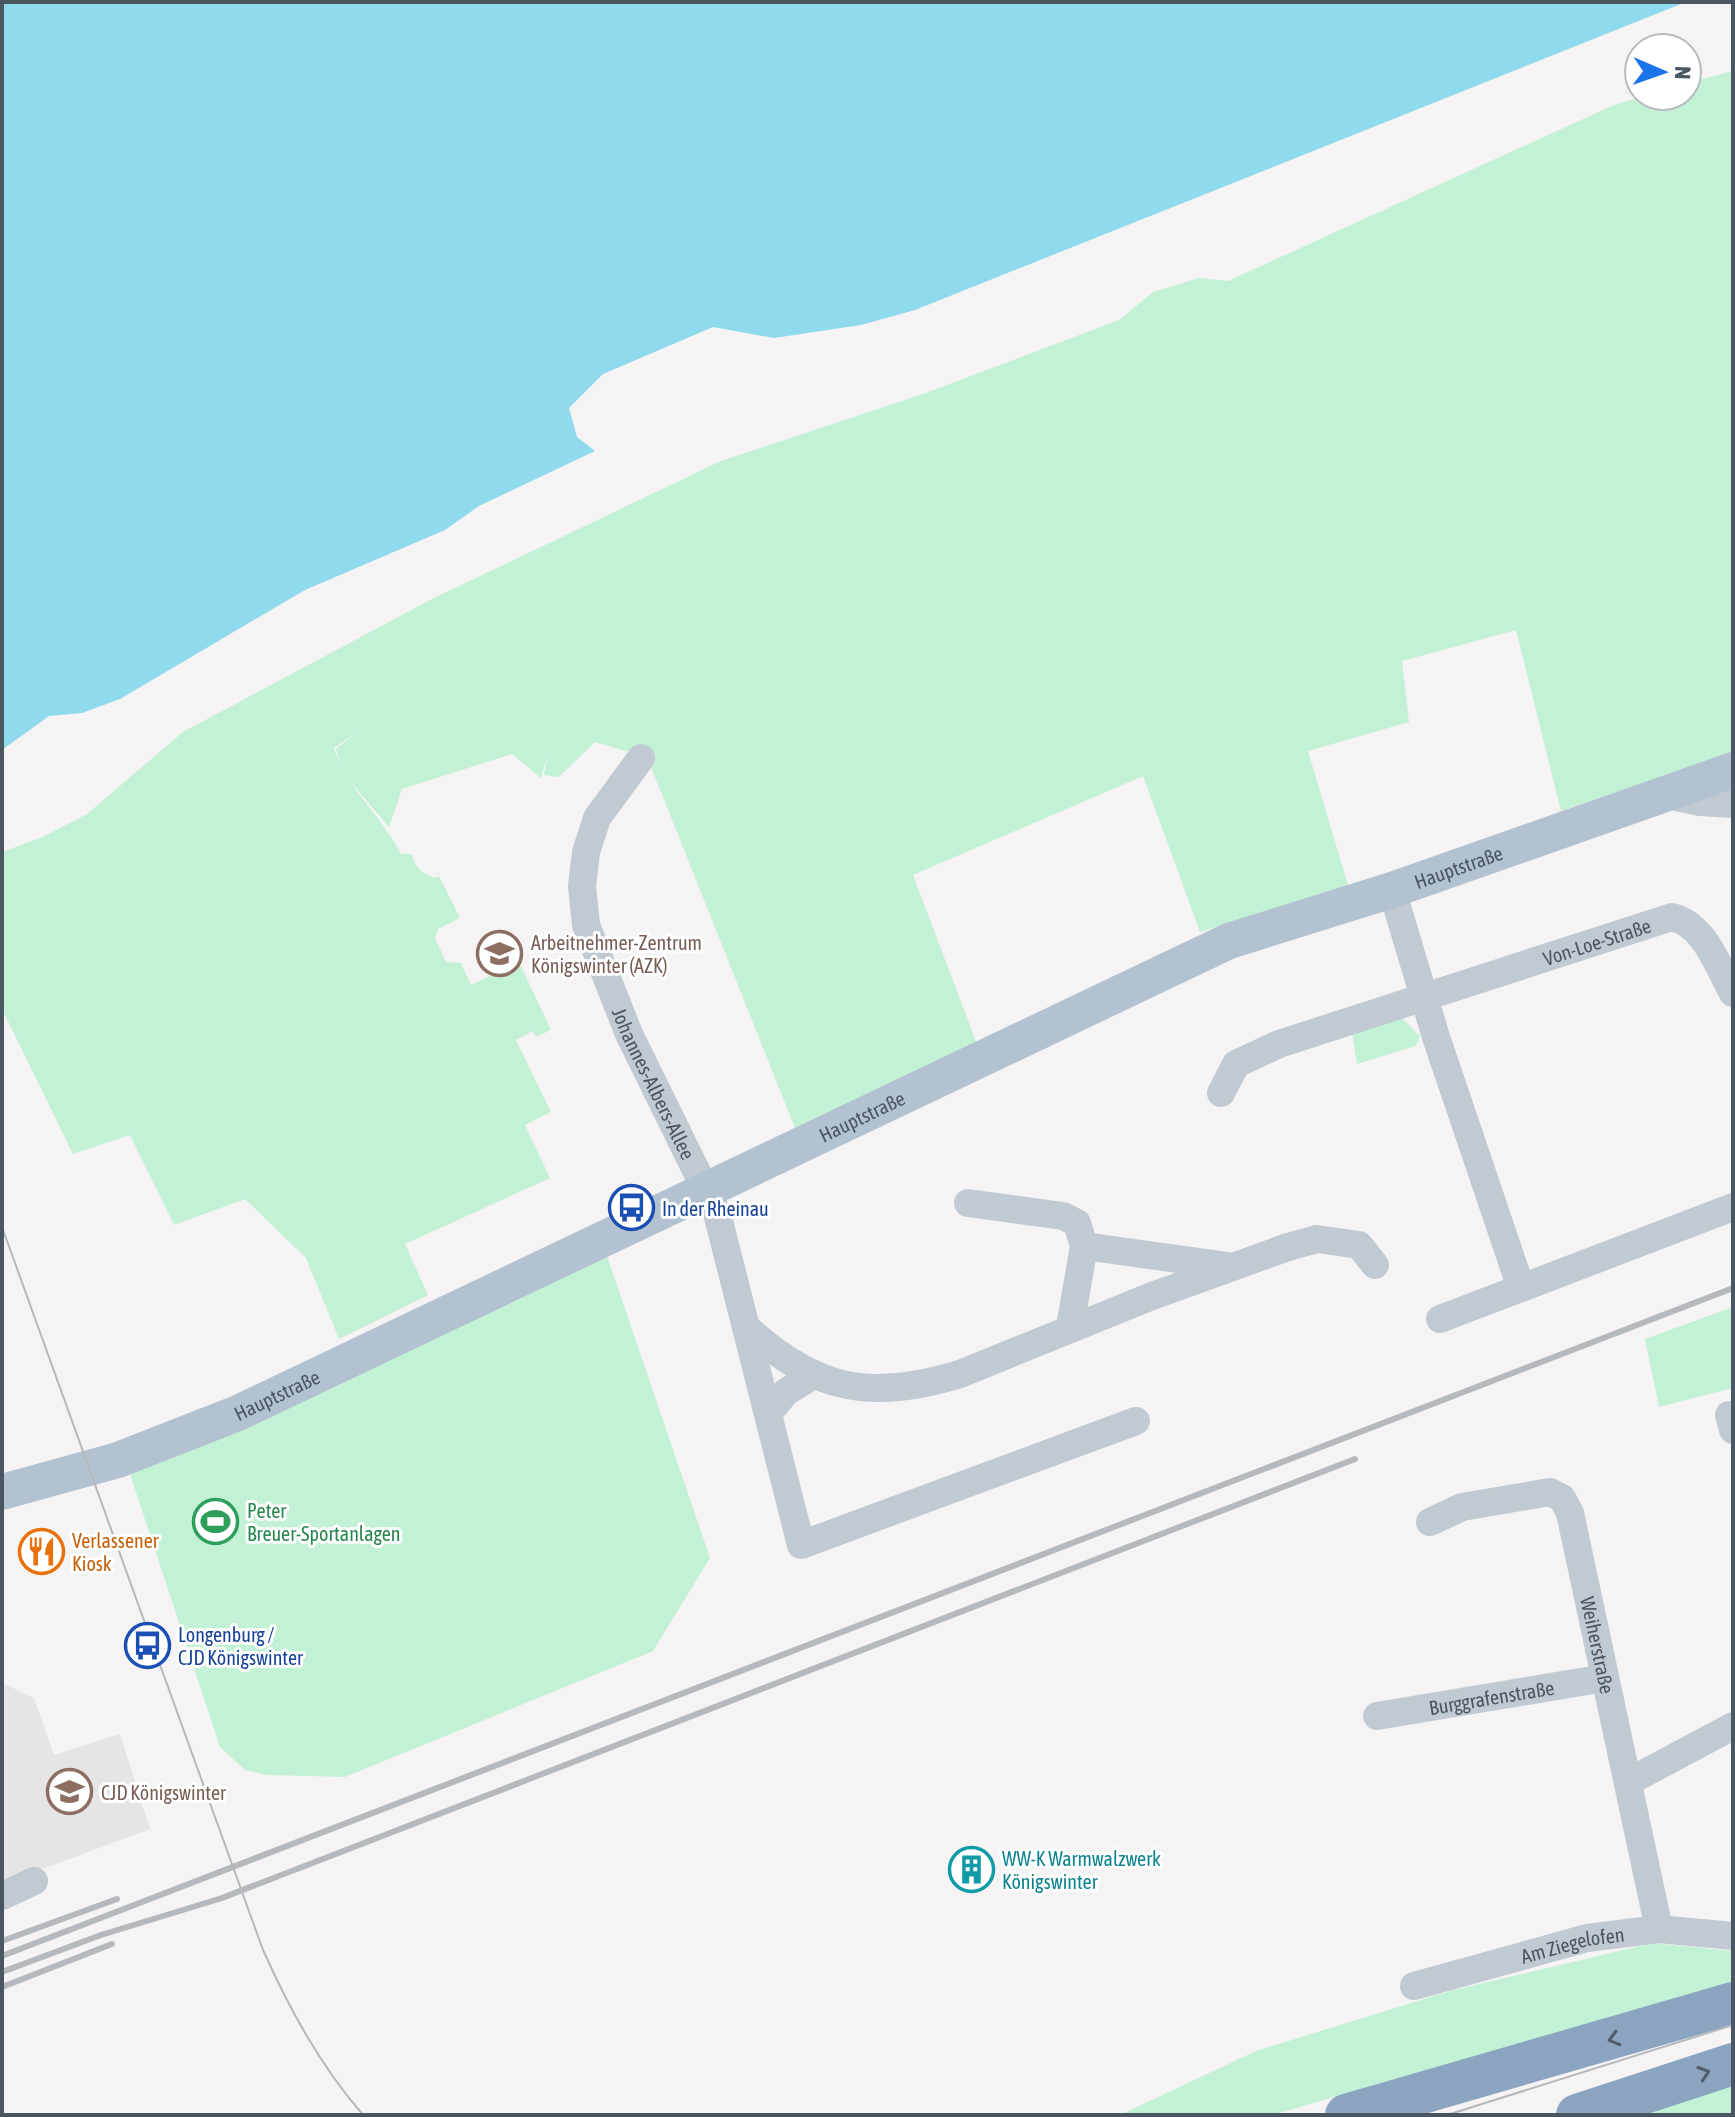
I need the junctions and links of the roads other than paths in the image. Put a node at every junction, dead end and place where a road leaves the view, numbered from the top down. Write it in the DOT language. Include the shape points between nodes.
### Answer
graph roads {
  1 [pos="641,758"];
  2 [pos="1733,770"];
  3 [pos="1663,794"];
  4 [pos="1733,804"];
  5 [pos="1392,890"];
  6 [pos="1733,993"];
  7 [pos="1424,999"];
  8 [pos="1221,1093"];
  9 [pos="706,1189"];
  10 [pos="968,1203"];
  11 [pos="1733,1207"];
  12 [pos="1084,1246"];
  13 [pos="1375,1265"];
  14 [pos="1234,1267"];
  15 [pos="1521,1288"];
  16 [pos="1440,1319"];
  17 [pos="1070,1327"];
  18 [pos="748,1329"];
  19 [pos="812,1376"];
  20 [pos="768,1414"];
  21 [pos="1136,1421"];
  22 [pos="2,1492"];
  23 [pos="1430,1522"];
  24 [pos="1605,1678"];
  25 [pos="1377,1716"];
  26 [pos="1733,1726"];
  27 [pos="1628,1782"];
  28 [pos="34,1881"];
  29 [pos="2,1896"];
  30 [pos="1659,1929"];
  31 [pos="1733,1936"];
  32 [pos="1414,1986"];
  33 [pos="1733,2003"];
  34 [pos="1733,2064"];
  35 [pos="1346,2115"];
  36 [pos="1577,2115"];
  1 -- 9 [label="street, Johannes-Albers-Allee" via="597,818 589,841 582,886 586,925 629,1034"];
  2 -- 3 [label="main road, Hauptstraße"];
  3 -- 4 [label="street"];
  3 -- 5 [label="main road, Hauptstraße"];
  5 -- 7 [label="street"];
  5 -- 9 [label="main road, Hauptstraße" via="1229,941"];
  6 -- 7 [label="street, Von-Loe-Straße" via="1697,929 1672,917"];
  7 -- 8 [label="street, Von-Loe-Straße" via="1279,1044 1236,1064"];
  7 -- 15 [label="street"];
  9 -- 18 [label="street"];
  9 -- 22 [label="main road, Hauptstraße" via="238,1413 103,1464"];
  10 -- 12 [label="street" via="1063,1216 1077,1223"];
  11 -- 15 [label="street"];
  12 -- 14 [label="street"];
  12 -- 17 [label="street"];
  13 -- 14 [label="street" via="1359,1245 1317,1239"];
  14 -- 17 [label="street"];
  15 -- 16 [label="street"];
  17 -- 19 [label="street" via="938,1381 877,1387"];
  18 -- 19 [label="street" via="778,1356"];
  18 -- 20 [label="street"];
  19 -- 20 [label="street" via="786,1392"];
  20 -- 21 [label="street" via="801,1545"];
  23 -- 24 [label="street, Weiherstraße" via="1462,1507 1550,1492 1562,1498 1570,1513"];
  24 -- 25 [label="street, Burggrafenstraße"];
  24 -- 27 [label="street, Weiherstraße"];
  26 -- 27 [label="street"];
  27 -- 30 [label="street, Weiherstraße"];
  28 -- 29 [label="street"];
  30 -- 31 [label="street, Am Ziegelofen"];
  30 -- 32 [label="street, Am Ziegelofen" via="1587,1938"];
  33 -- 35 [label="highway, one-way"];
  36 -- 34 [label="highway, one-way"];
}
